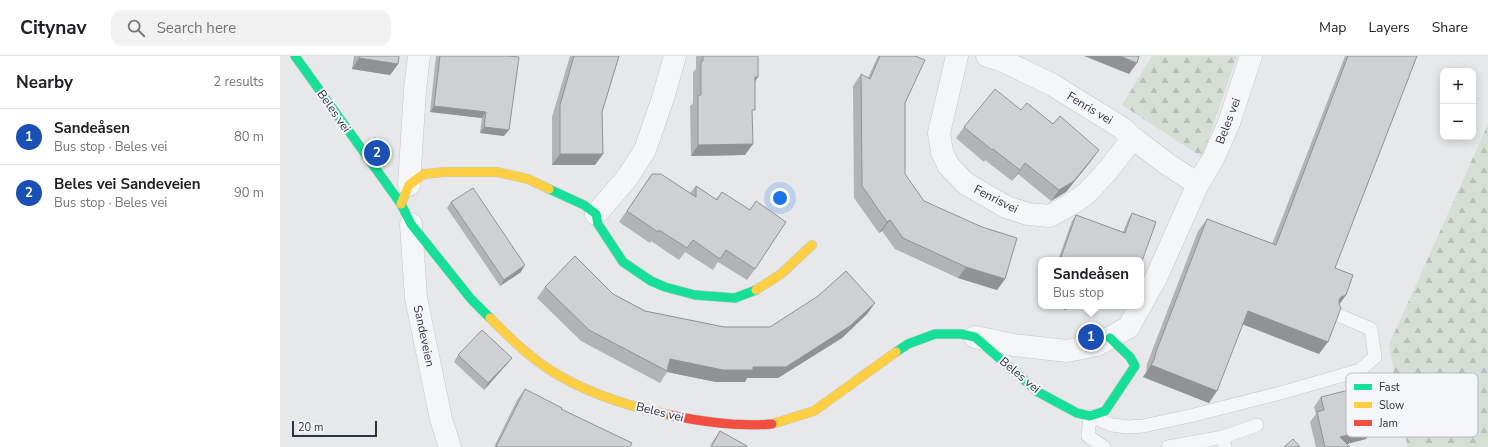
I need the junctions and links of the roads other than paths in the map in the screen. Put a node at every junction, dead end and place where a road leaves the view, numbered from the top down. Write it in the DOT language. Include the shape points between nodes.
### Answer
graph roads {
  1 [pos="295,56"];
  2 [pos="419,56"];
  3 [pos="675,56"];
  4 [pos="957,56"];
  5 [pos="986,56"];
  6 [pos="1251,56"];
  7 [pos="1133,138"];
  8 [pos="1191,180"];
  9 [pos="405,195"];
  10 [pos="596,214"];
  11 [pos="411,224"];
  12 [pos="812,244"];
  13 [pos="1144,300"];
  14 [pos="1139,309"];
  15 [pos="1338,315"];
  16 [pos="975,337"];
  17 [pos="1110,338"];
  18 [pos="1350,373"];
  19 [pos="1346,374"];
  20 [pos="1090,416"];
  21 [pos="1257,425"];
  22 [pos="1224,442"];
  23 [pos="450,447"];
  24 [pos="1104,447"];
  25 [pos="1168,447"];
  1 -- 9 [label="street, Beles vei" via="369,161"];
  2 -- 9 [label="street"];
  3 -- 10 [label="street" via="645,150 627,178"];
  4 -- 7 [label="street, Fenrisvei" via="939,133 942,152 948,166 965,183 1006,207 1028,214 1050,216 1074,203 1108,170"];
  5 -- 7 [label="street, Fenris vei" via="1001,60 1051,84 1122,128"];
  6 -- 8 [label="street, Beles vei" via="1229,123 1213,159"];
  7 -- 8 [label="street, Fenris vei"];
  8 -- 13 [label="street, Beles vei" via="1156,278"];
  9 -- 10 [label="street" via="424,174 497,172 528,179 584,204"];
  9 -- 11 [label="street, Beles vei"];
  10 -- 12 [label="street" via="598,224 623,262 651,281 695,295 735,298 754,292 780,274"];
  11 -- 16 [label="street, Beles vei" via="471,300 513,341 548,368 597,394 648,410 686,418 749,426 775,424 814,411 908,344 935,334"];
  11 -- 23 [label="street, Sandeveien" via="416,298"];
  14 -- 17 [label="street, Beles vei" via="1129,327"];
  15 -- 18 [label="lane" via="1371,329 1375,357 1360,370"];
  16 -- 17 [label="street, Beles vei" via="1014,345 1067,351 1097,345"];
  16 -- 20 [label="street, Beles vei" via="1038,392 1077,413"];
  17 -- 20 [label="street" via="1130,356 1134,366 1105,411"];
  19 -- 20 [label="lane" via="1288,391 1143,426 1112,425"];
  20 -- 24 [label="lane" via="1088,436"];
  21 -- 22 [label="lane"];
  22 -- 25 [label="lane"];
}
